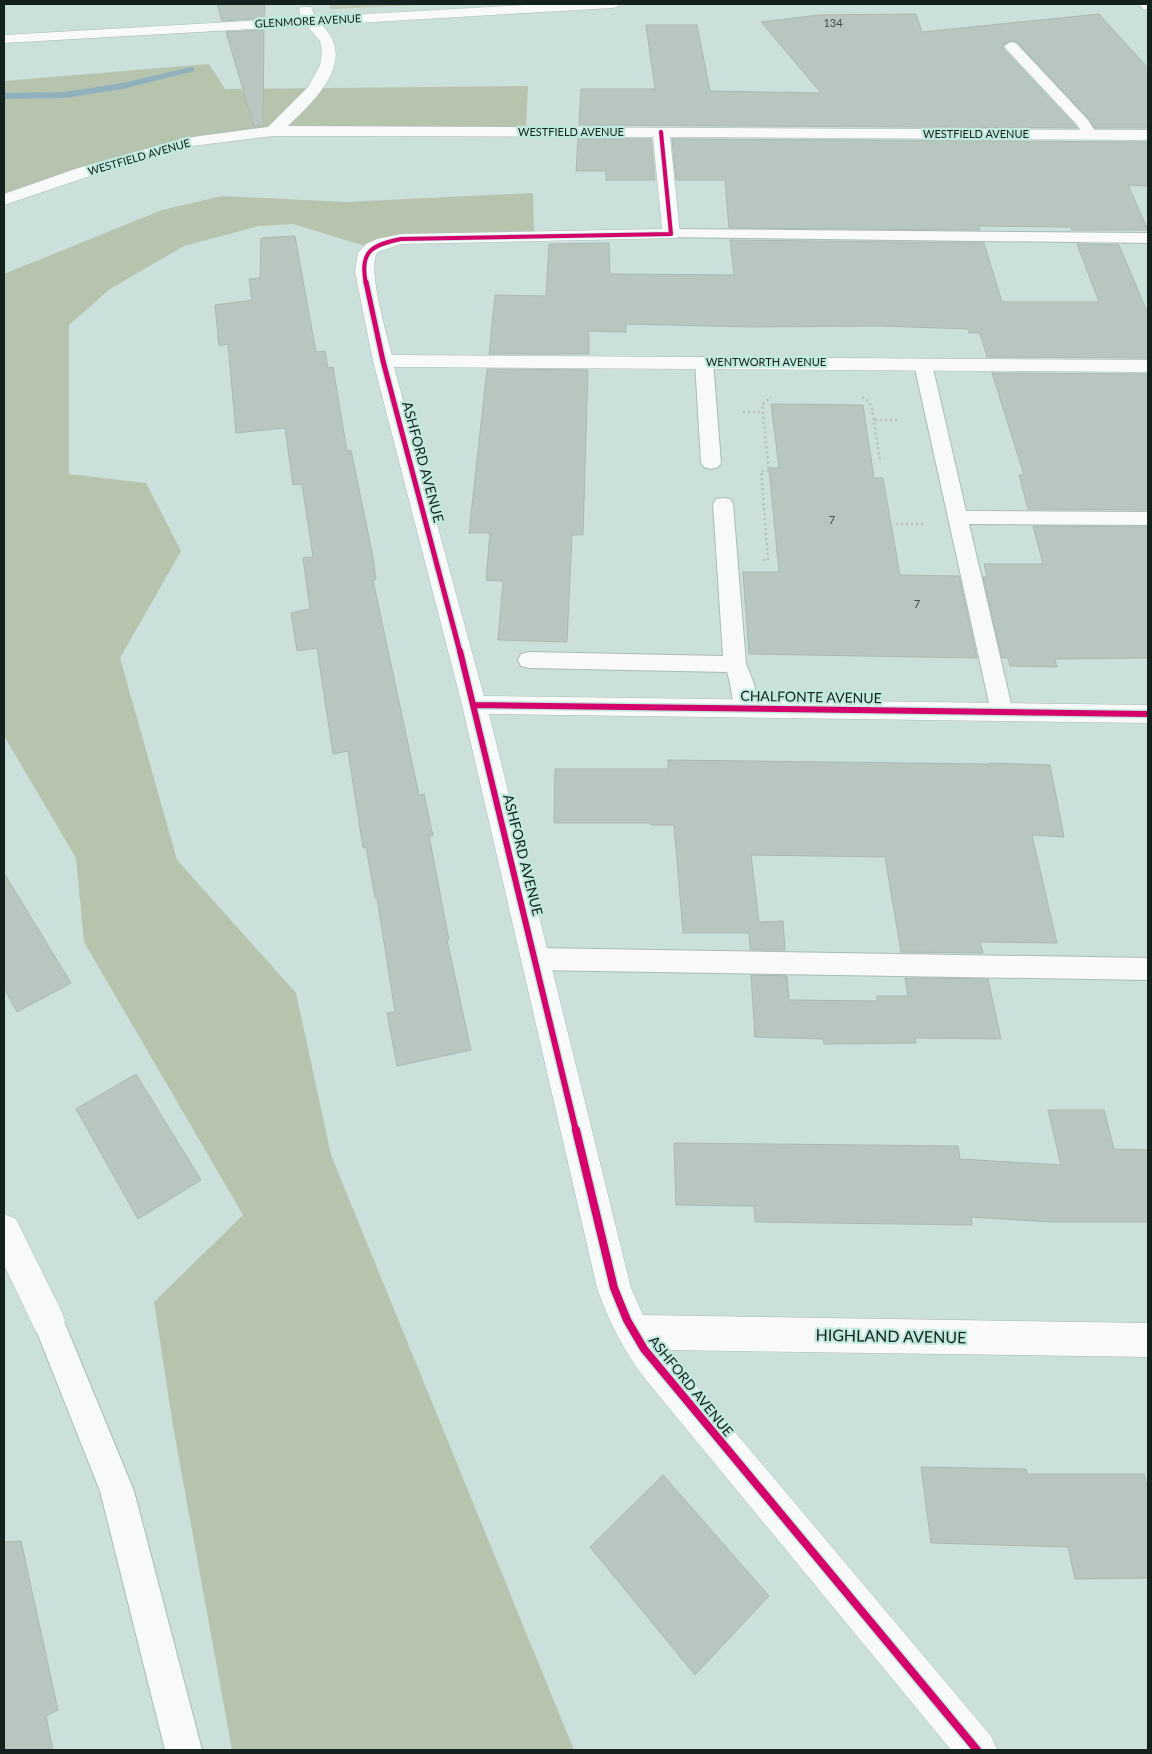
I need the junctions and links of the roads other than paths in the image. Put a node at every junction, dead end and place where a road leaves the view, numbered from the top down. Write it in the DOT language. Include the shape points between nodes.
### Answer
graph roads {
  1 [pos="306,4"];
  2 [pos="612,4"];
  3 [pos="309,20"];
  4 [pos="4,39"];
  5 [pos="1011,46"];
  6 [pos="273,132"];
  7 [pos="661,132"];
  8 [pos="1090,134"];
  9 [pos="1148,135"];
  10 [pos="4,200"];
  11 [pos="670,234"];
  12 [pos="1148,238"];
  13 [pos="383,360"];
  14 [pos="704,362"];
  15 [pos="923,364"];
  16 [pos="1148,366"];
  17 [pos="711,463"];
  18 [pos="723,504"];
  19 [pos="958,517"];
  20 [pos="1148,518"];
  21 [pos="529,660"];
  22 [pos="735,664"];
  23 [pos="474,705"];
  24 [pos="746,708"];
  25 [pos="1002,712"];
  26 [pos="1148,714"];
  27 [pos="535,959"];
  28 [pos="1148,969"];
  29 [pos="4,1230"];
  30 [pos="48,1320"];
  31 [pos="633,1332"];
  32 [pos="1148,1340"];
  33 [pos="184,1750"];
  34 [pos="978,1750"];
  1 -- 3 [label="street"];
  2 -- 3 [label="street, GLENMORE AVENUE"];
  3 -- 4 [label="street, GLENMORE AVENUE"];
  3 -- 6 [label="street" via="325,36 330,57 315,88"];
  5 -- 8 [label="lane"];
  6 -- 7 [label="street, WESTFIELD AVENUE"];
  6 -- 10 [label="street, WESTFIELD AVENUE" via="191,141 90,170"];
  7 -- 8 [label="street, WESTFIELD AVENUE"];
  7 -- 11 [label="street"];
  8 -- 9 [label="street, WESTFIELD AVENUE"];
  11 -- 12 [label="lane"];
  11 -- 13 [label="street, ASHFORD AVENUE" via="433,237 383,242 367,253 364,272"];
  13 -- 14 [label="street, WENTWORTH AVENUE"];
  13 -- 23 [label="street, ASHFORD AVENUE"];
  14 -- 15 [label="street, WENTWORTH AVENUE"];
  14 -- 17 [label="lane"];
  15 -- 16 [label="street, WENTWORTH AVENUE"];
  15 -- 19 [label="lane"];
  18 -- 22 [label="lane"];
  19 -- 20 [label="lane"];
  19 -- 25 [label="lane"];
  21 -- 22 [label="lane"];
  22 -- 24 [label="lane" via="743,684"];
  23 -- 24 [label="street, CHALFONTE AVENUE"];
  23 -- 27 [label="street, ASHFORD AVENUE"];
  24 -- 25 [label="street, CHALFONTE AVENUE"];
  25 -- 26 [label="street, CHALFONTE AVENUE"];
  27 -- 28 [label="lane"];
  27 -- 31 [label="street, ASHFORD AVENUE" via="614,1288"];
  29 -- 30 [label="street"];
  30 -- 33 [label="lane" via="117,1491"];
  31 -- 32 [label="street, HIGHLAND AVENUE"];
  31 -- 34 [label="street, ASHFORD AVENUE" via="658,1368"];
}
